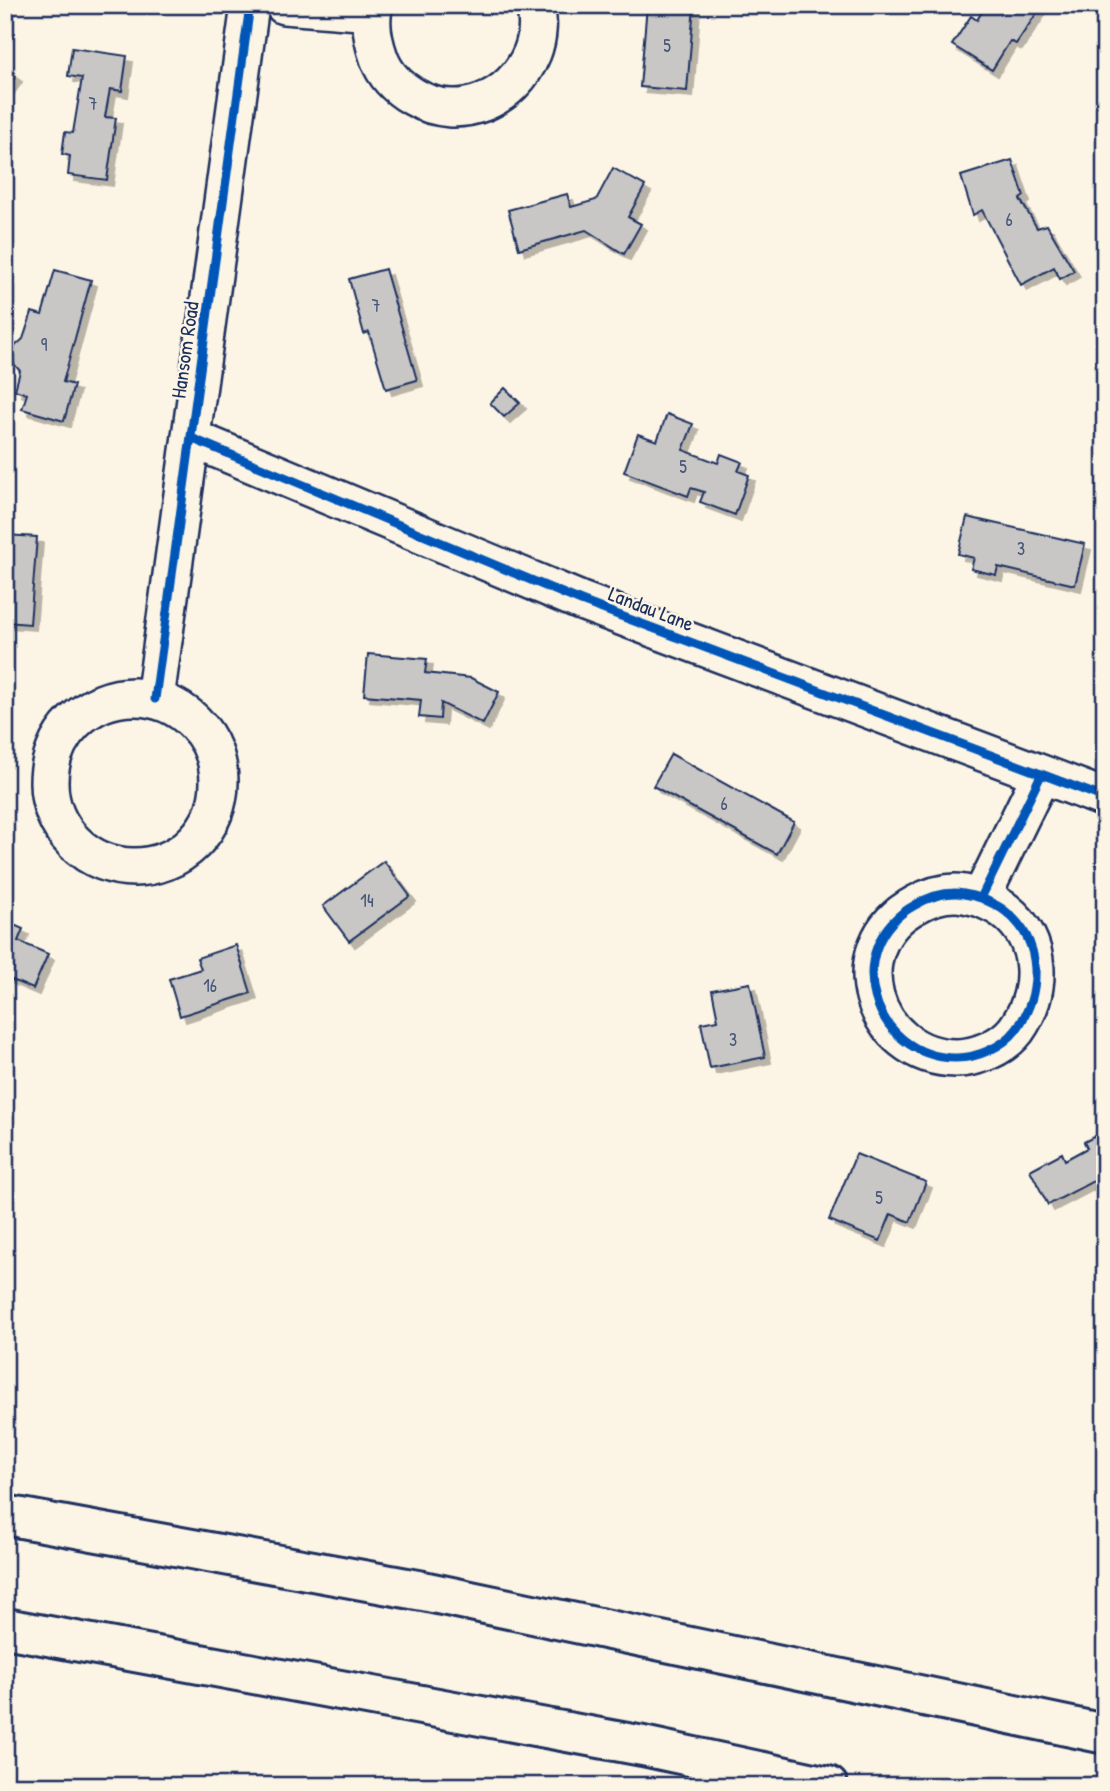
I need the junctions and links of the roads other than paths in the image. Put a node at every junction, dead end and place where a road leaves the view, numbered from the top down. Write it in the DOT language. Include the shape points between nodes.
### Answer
graph roads {
  1 [pos="250,5"];
  2 [pos="284,5"];
  3 [pos="535,5"];
  4 [pos="373,8"];
  5 [pos="191,438"];
  6 [pos="155,699"];
  7 [pos="1041,775"];
  8 [pos="1105,799"];
  9 [pos="981,898"];
  10 [pos="5,1515"];
  11 [pos="5,1628"];
  12 [pos="1105,1734"];
  13 [pos="828,1786"];
  1 -- 5 [label="street, Hansom Road"];
  2 -- 4 [label="street"];
  3 -- 4 [label="street" via="537,41 526,68 507,90 482,104 454,109 426,104 401,89 382,67 372,40"];
  5 -- 6 [label="street, Hansom Road"];
  5 -- 7 [label="street, Landau Lane" via="581,601"];
  6 -- 6 [label="street" via="181,710 201,729 215,754 219,782 214,810 201,835 181,854 155,865 127,867 99,861 76,845 58,823 49,796 55,750 76,719 100,704 127,697"];
  7 -- 8 [label="street, Landau Lane"];
  7 -- 9 [label="street"];
  9 -- 9 [label="street" via="1005,911 1024,931 1034,956 1036,984 1029,1010 1014,1033 993,1049 967,1058 940,1058 914,1049 892,1032 878,1009 871,983 874,955 885,930 904,911 928,897 955,893"];
  10 -- 12 [label="highway" via="423,1591"];
  11 -- 13 [label="highway" via="643,1746"];
}
